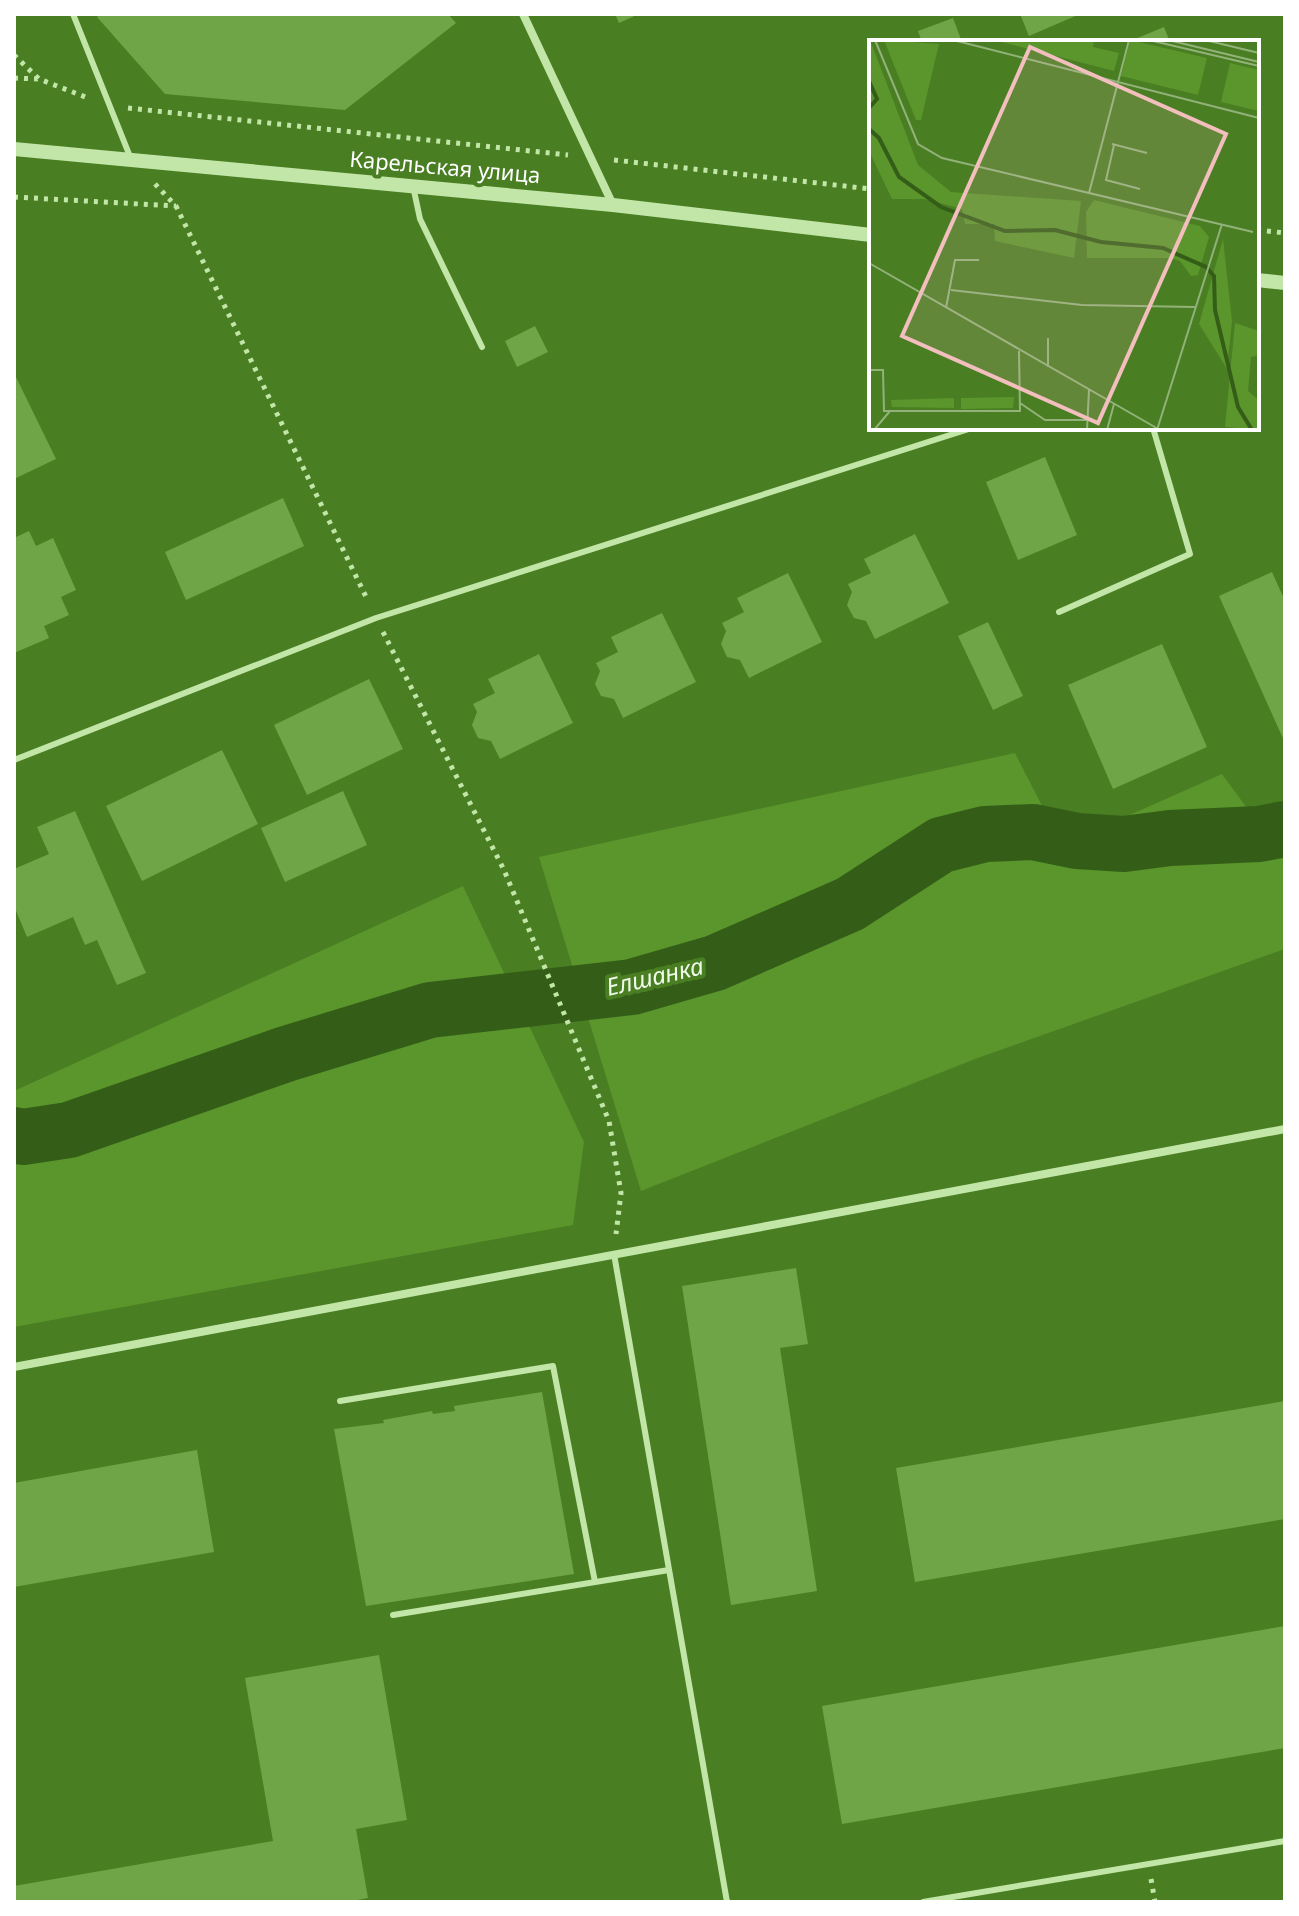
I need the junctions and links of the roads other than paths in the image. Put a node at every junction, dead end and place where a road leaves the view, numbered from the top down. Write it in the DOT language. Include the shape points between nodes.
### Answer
graph roads {
  1 [pos="73,14"];
  2 [pos="523,14"];
  3 [pos="14,149"];
  4 [pos="132,160"];
  5 [pos="413,186"];
  6 [pos="613,205"];
  7 [pos="869,235"];
  8 [pos="1259,280"];
  9 [pos="1285,283"];
  10 [pos="482,347"];
  11 [pos="966,430"];
  12 [pos="1154,430"];
  13 [pos="1059,612"];
  14 [pos="14,760"];
  15 [pos="1285,1129"];
  16 [pos="614,1254"];
  17 [pos="14,1367"];
  18 [pos="340,1401"];
  19 [pos="669,1570"];
  20 [pos="595,1582"];
  21 [pos="393,1615"];
  22 [pos="1285,1841"];
  23 [pos="727,1902"];
  24 [pos="923,1902"];
  1 -- 4 [label="lane"];
  2 -- 6 [label="street"];
  3 -- 4 [label="street, Карельская улица"];
  4 -- 5 [label="street, Карельская улица"];
  5 -- 6 [label="street, Карельская улица"];
  5 -- 10 [label="lane" via="420,219"];
  6 -- 7 [label="street, Карельская улица"];
  8 -- 9 [label="street"];
  11 -- 14 [label="lane" via="376,618"];
  12 -- 13 [label="lane" via="1190,554"];
  15 -- 16 [label="street"];
  16 -- 17 [label="street"];
  16 -- 19 [label="lane"];
  18 -- 20 [label="lane" via="553,1366"];
  19 -- 20 [label="lane"];
  19 -- 23 [label="lane"];
  20 -- 21 [label="lane"];
  22 -- 24 [label="lane"];
}
